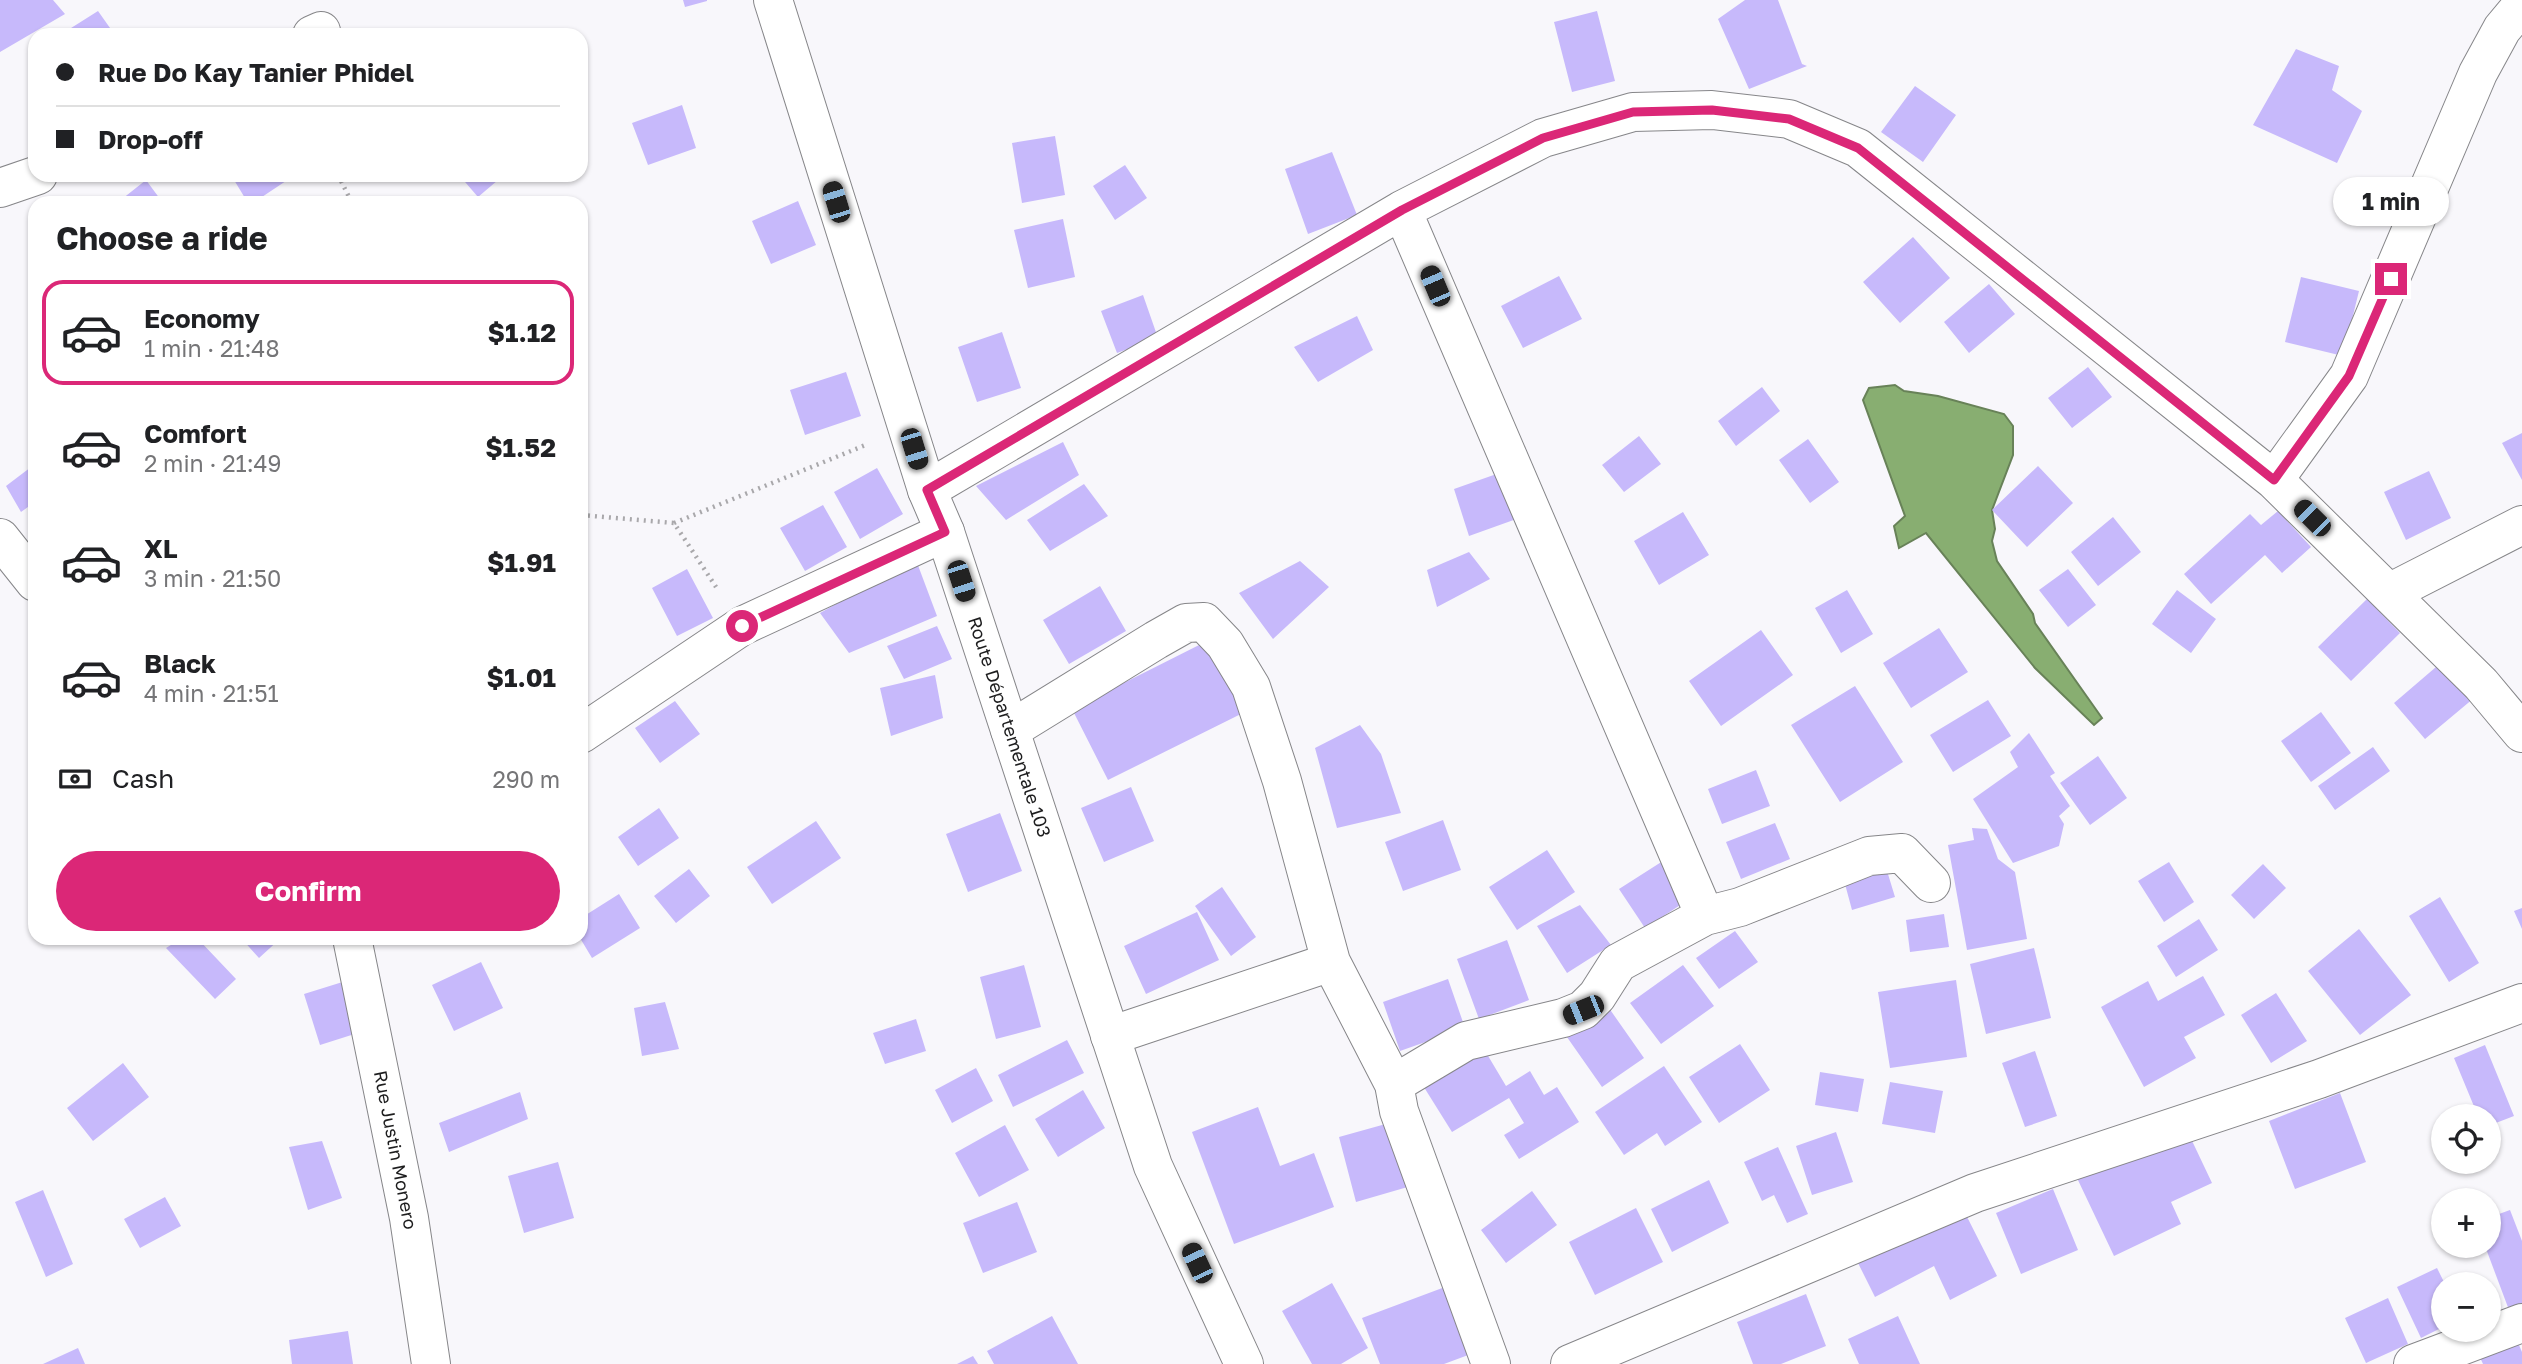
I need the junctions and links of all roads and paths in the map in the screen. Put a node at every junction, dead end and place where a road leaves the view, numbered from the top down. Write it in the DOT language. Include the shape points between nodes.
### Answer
graph roads {
  1 [pos="773,0"];
  2 [pos="2522,5"];
  3 [pos="28,178"];
  4 [pos="0,188"];
  5 [pos="1402,210"];
  6 [pos="907,428"];
  7 [pos="2274,480"];
  8 [pos="927,490"];
  9 [pos="588,515"];
  10 [pos="674,523"];
  11 [pos="2522,525"];
  12 [pos="945,532"];
  13 [pos="0,538"];
  14 [pos="28,573"];
  15 [pos="2389,593"];
  16 [pos="742,626"];
  17 [pos="588,729"];
  18 [pos="1010,730"];
  19 [pos="2522,733"];
  20 [pos="1931,883"];
  21 [pos="1705,916"];
  22 [pos="353,945"];
  23 [pos="1331,962"];
  24 [pos="2522,1003"];
  25 [pos="1110,1036"];
  26 [pos="1394,1084"];
  27 [pos="2522,1323"];
  28 [pos="432,1364"];
  29 [pos="1244,1364"];
  30 [pos="1492,1364"];
  31 [pos="1570,1364"];
  32 [pos="2413,1364"];
  1 -- 6 [label="street, Route Départementale 103"];
  2 -- 7 [label="street" via="2502,29 2478,73 2349,376"];
  3 -- 4 [label="street"];
  5 -- 7 [label="street" via="1543,138 1633,112 1712,110 1789,119 1858,148"];
  5 -- 8 [label="street"];
  5 -- 21 [label="street"];
  6 -- 8 [label="street, Route Départementale 103"];
  6 -- 10 [label="path"];
  7 -- 15 [label="street"];
  8 -- 12 [label="street, Route Départementale 103"];
  9 -- 10 [label="path"];
  10 -- 16 [label="path"];
  11 -- 15 [label="street"];
  12 -- 16 [label="street"];
  12 -- 18 [label="street, Route Départementale 103"];
  13 -- 14 [label="street"];
  15 -- 19 [label="street" via="2481,684"];
  16 -- 17 [label="street"];
  18 -- 23 [label="street" via="1186,623 1205,622 1251,687 1282,781"];
  18 -- 25 [label="street, Route Départementale 103"];
  20 -- 21 [label="street" via="1902,853 1869,856 1740,907"];
  21 -- 26 [label="street" via="1618,964 1583,1010 1466,1041"];
  22 -- 28 [label="street, Rue Justin Monero" via="409,1218"];
  23 -- 25 [label="street"];
  23 -- 26 [label="street"];
  24 -- 31 [label="street" via="2319,1079 1975,1193"];
  25 -- 29 [label="street, Route Départementale 103" via="1153,1166"];
  26 -- 30 [label="street" via="1399,1111"];
  27 -- 32 [label="street"];
}
